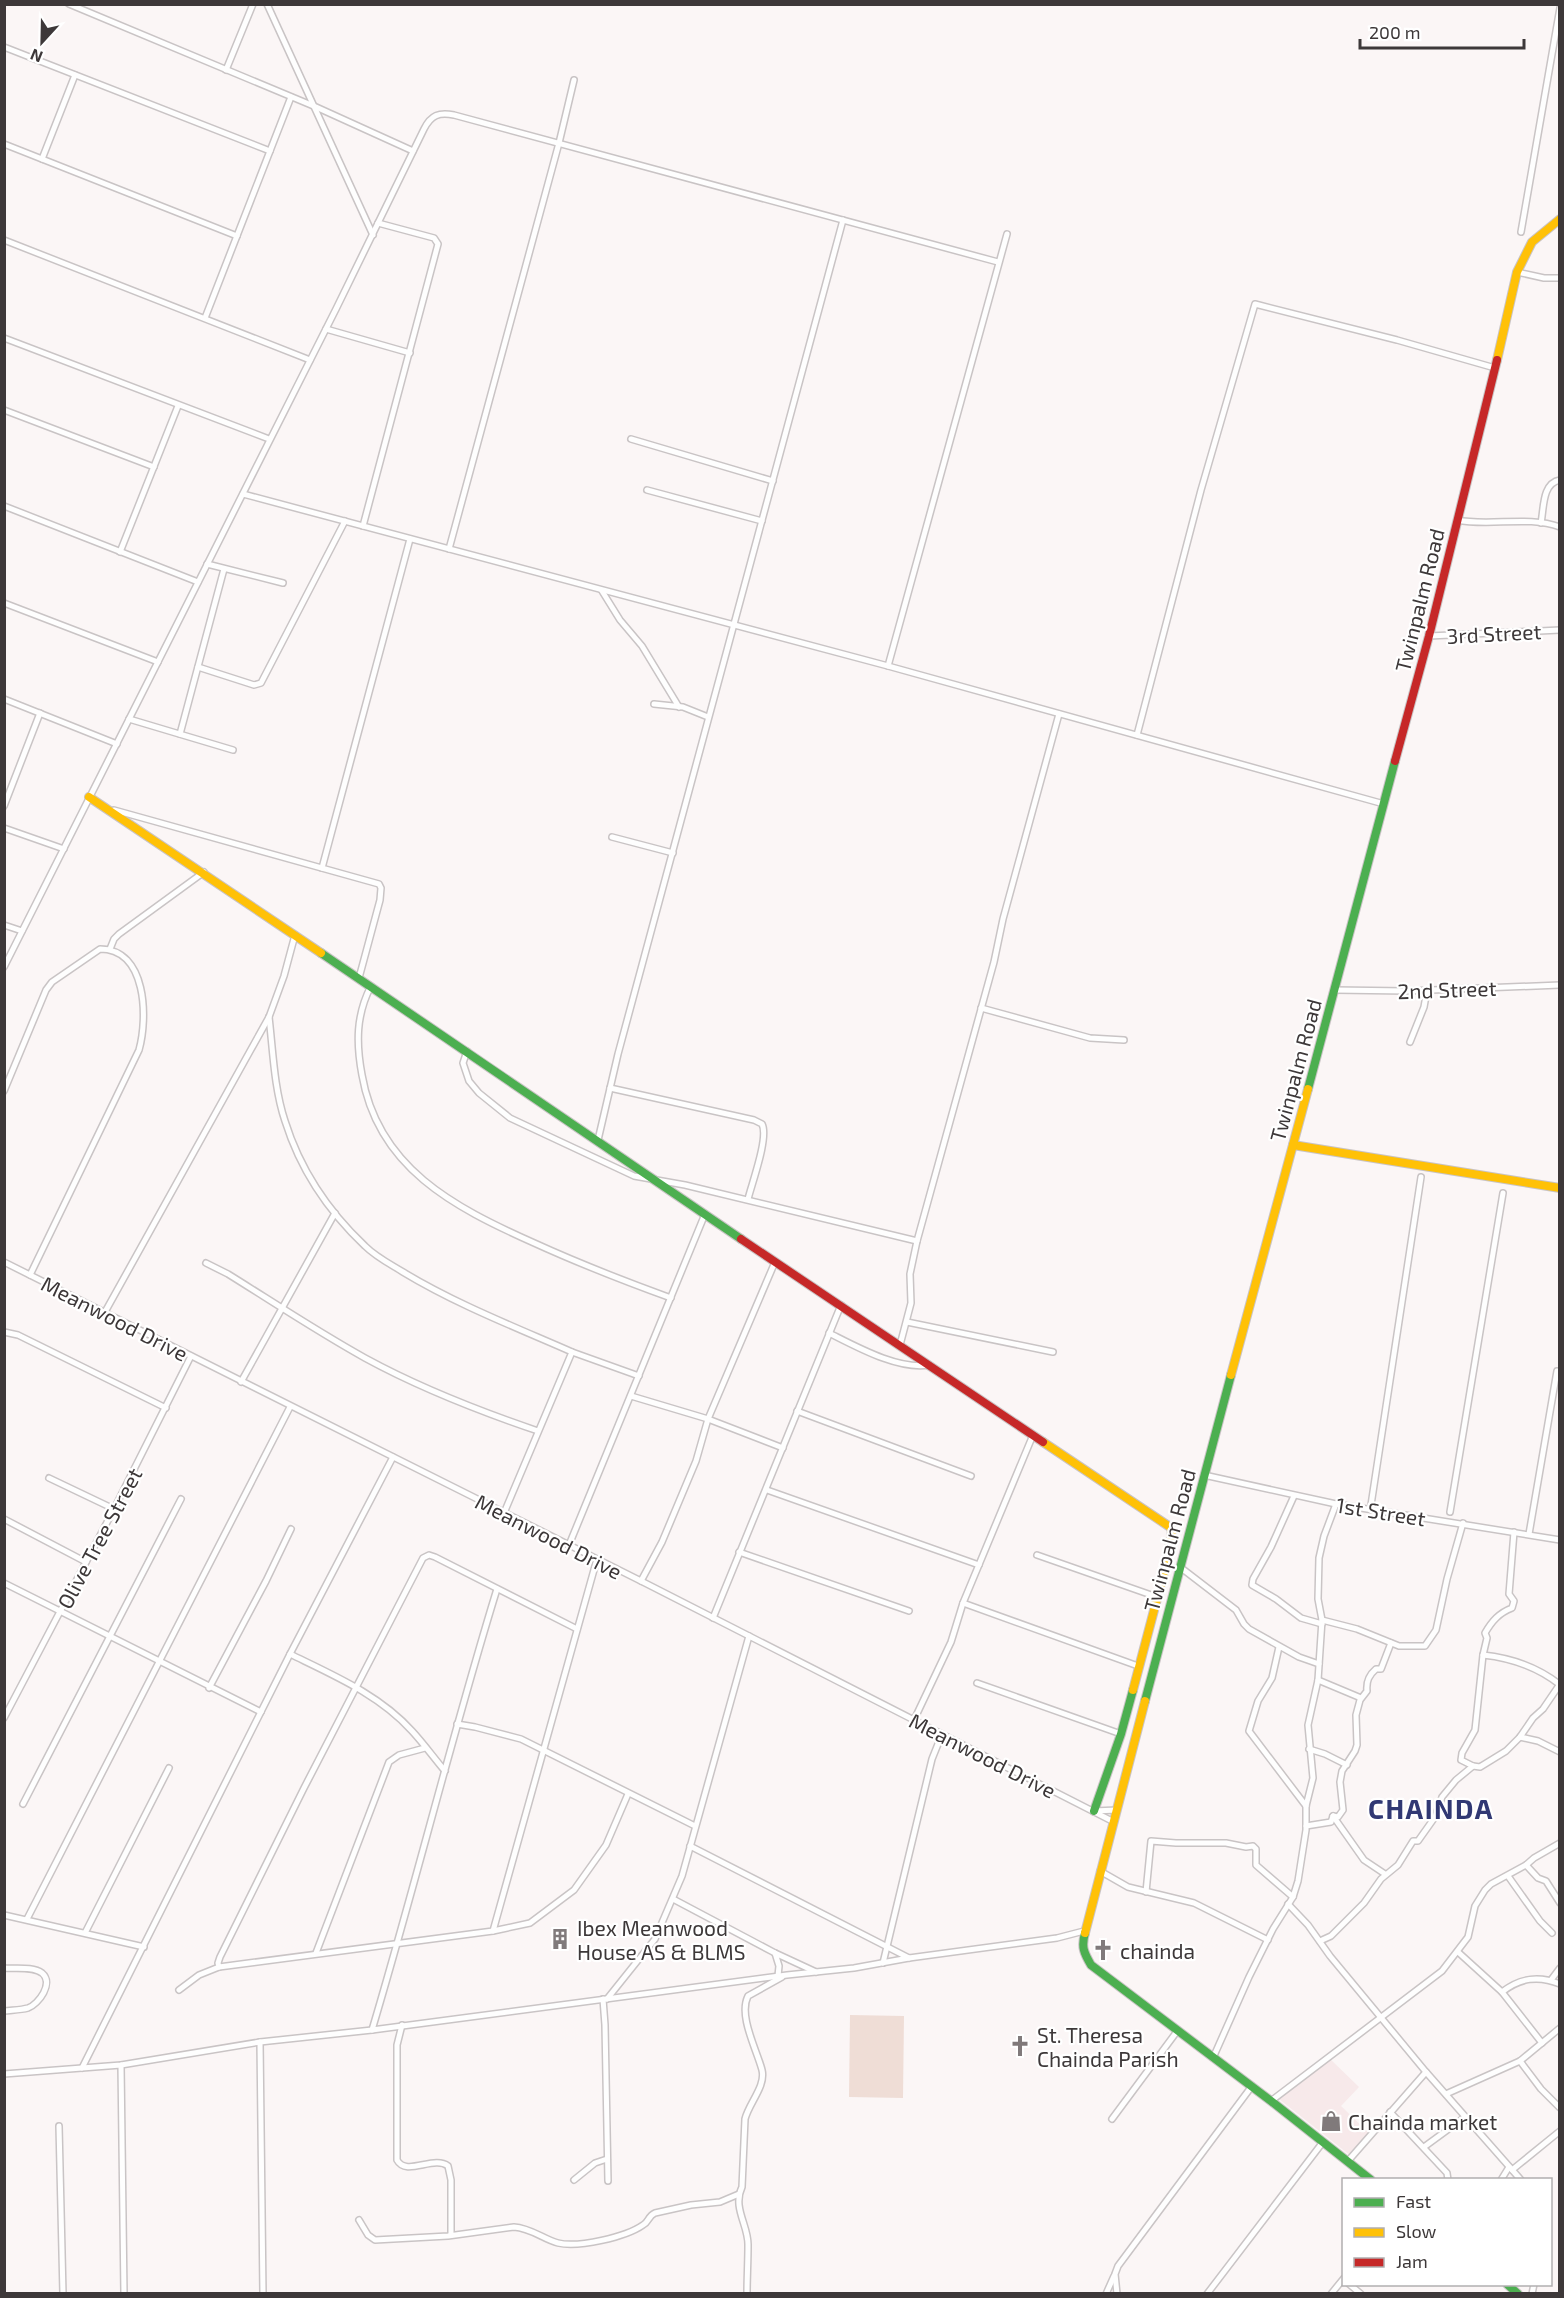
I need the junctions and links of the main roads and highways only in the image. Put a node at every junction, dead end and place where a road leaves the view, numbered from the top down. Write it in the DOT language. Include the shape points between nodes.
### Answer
graph roads {
  1 [pos="1560,219"];
  2 [pos="90,798"];
  3 [pos="1293,1145"];
  4 [pos="1560,1188"];
  5 [pos="1094,1810"];
  6 [pos="1369,2178"];
  1 -- 3 [label="main road, Twinpalm Road" via="1532,242 1517,272 1429,636"];
  2 -- 5 [label="main road" via="1170,1527 1169,1552 1157,1597 1120,1734"];
  3 -- 4 [label="main road"];
  3 -- 6 [label="main road, Twinpalm Road" via="1082,1943 1091,1965"];
}
